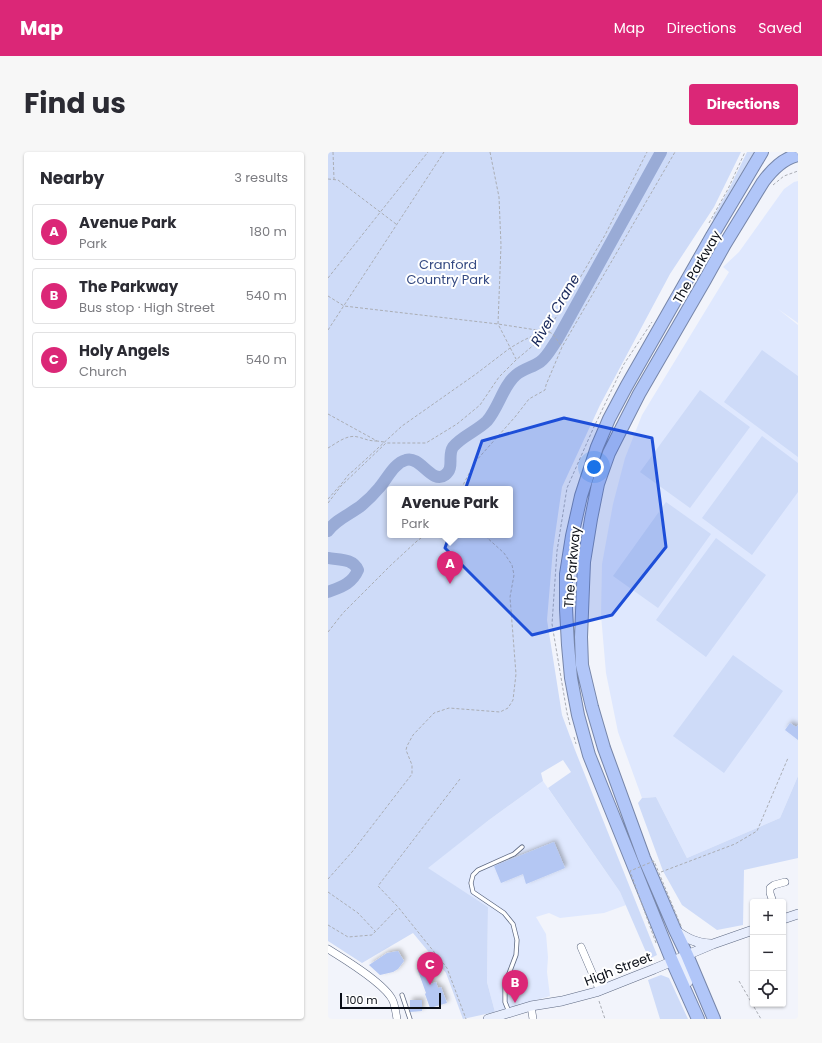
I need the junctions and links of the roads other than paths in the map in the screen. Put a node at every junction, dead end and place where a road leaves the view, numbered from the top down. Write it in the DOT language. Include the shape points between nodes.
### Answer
graph roads {
  1 [pos="762,152"];
  2 [pos="798,155"];
  3 [pos="522,847"];
  4 [pos="785,882"];
  5 [pos="772,899"];
  6 [pos="797,916"];
  7 [pos="786,918"];
  8 [pos="678,928"];
  9 [pos="750,931"];
  10 [pos="713,944"];
  11 [pos="582,947"];
  12 [pos="328,949"];
  13 [pos="679,958"];
  14 [pos="598,992"];
  15 [pos="402,995"];
  16 [pos="531,1006"];
  17 [pos="509,1012"];
  18 [pos="697,1018"];
  19 [pos="397,1019"];
  20 [pos="410,1019"];
  21 [pos="488,1019"];
  22 [pos="533,1019"];
  23 [pos="714,1019"];
  1 -- 13 [label="highway, The Parkway" via="609,419 596,447 581,496 566,574 571,678 585,742 609,806"];
  2 -- 8 [label="highway, The Parkway" via="778,166 763,182 638,394 609,454 598,484 584,562 582,665 592,707 604,748 644,858"];
  3 -- 17 [label="lane" via="514,854 478,870 473,875 471,883 473,892 504,913 513,924 517,940 516,955 505,984 505,1002"];
  4 -- 5 [label="street" via="770,888"];
  6 -- 7 [label="street"];
  8 -- 10 [label="street" via="682,936 694,942"];
  8 -- 13 [label="highway, The Parkway"];
  9 -- 10 [label="street, High Street"];
  10 -- 13 [label="street, High Street"];
  11 -- 14 [label="street"];
  12 -- 19 [label="street" via="384,988 393,1000"];
  13 -- 14 [label="street, High Street"];
  13 -- 18 [label="highway, The Parkway"];
  13 -- 23 [label="highway, The Parkway"];
  14 -- 16 [label="street, High Street"];
  15 -- 20 [label="lane"];
  16 -- 17 [label="street, High Street"];
  16 -- 22 [label="street"];
  17 -- 21 [label="street, High Street"];
}
